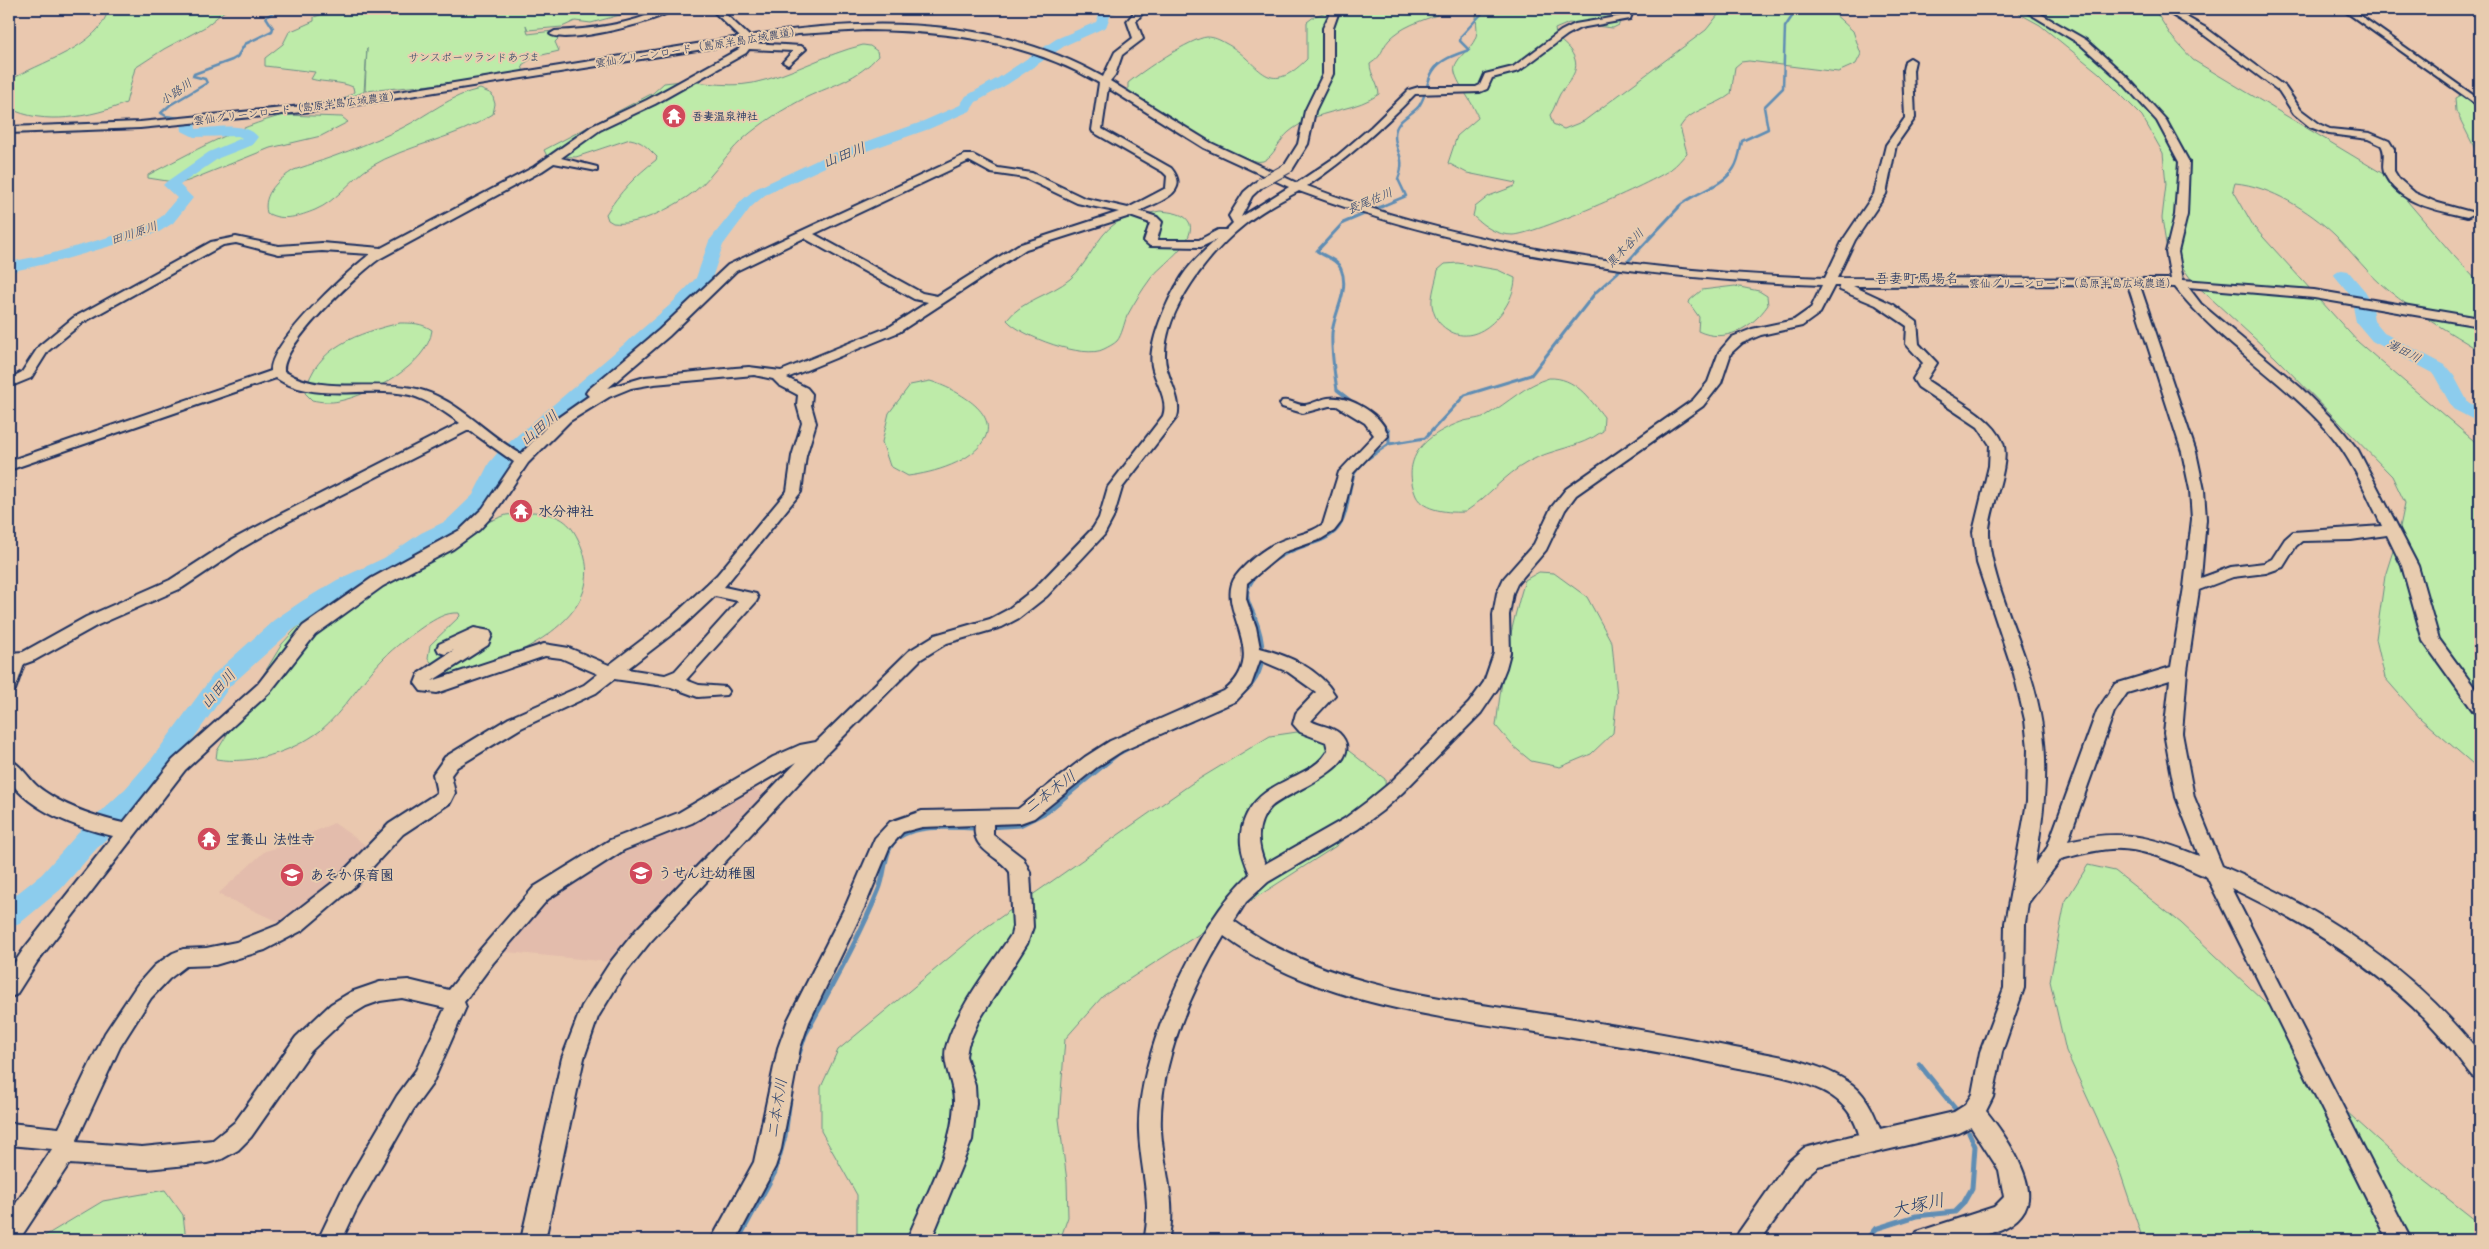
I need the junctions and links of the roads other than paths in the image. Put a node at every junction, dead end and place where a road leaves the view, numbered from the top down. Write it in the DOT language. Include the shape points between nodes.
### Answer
graph roads {
  1 [pos="669,9"];
  2 [pos="715,9"];
  3 [pos="1142,9"];
  4 [pos="1630,9"];
  5 [pos="2027,9"];
  6 [pos="2166,9"];
  7 [pos="2346,9"];
  8 [pos="1335,11"];
  9 [pos="554,34"];
  10 [pos="746,42"];
  11 [pos="1910,60"];
  12 [pos="788,62"];
  13 [pos="1104,82"];
  14 [pos="2480,104"];
  15 [pos="201,121"];
  16 [pos="140,125"];
  17 [pos="9,130"];
  18 [pos="553,159"];
  19 [pos="593,169"];
  20 [pos="1303,189"];
  21 [pos="1126,213"];
  22 [pos="2467,214"];
  23 [pos="1239,223"];
  24 [pos="805,234"];
  25 [pos="382,252"];
  26 [pos="1768,280"];
  27 [pos="1830,282"];
  28 [pos="2133,282"];
  29 [pos="2178,283"];
  30 [pos="2216,285"];
  31 [pos="941,302"];
  32 [pos="2480,322"];
  33 [pos="278,373"];
  34 [pos="778,376"];
  35 [pos="9,383"];
  36 [pos="588,401"];
  37 [pos="1287,404"];
  38 [pos="470,424"];
  39 [pos="499,446"];
  40 [pos="520,459"];
  41 [pos="9,466"];
  42 [pos="2391,530"];
  43 [pos="2192,587"];
  44 [pos="712,590"];
  45 [pos="445,648"];
  46 [pos="1258,653"];
  47 [pos="13,659"];
  48 [pos="2179,671"];
  49 [pos="612,673"];
  50 [pos="672,681"];
  51 [pos="9,686"];
  52 [pos="720,691"];
  53 [pos="2480,707"];
  54 [pos="821,748"];
  55 [pos="9,767"];
  56 [pos="984,824"];
  57 [pos="122,830"];
  58 [pos="2055,852"];
  59 [pos="2215,871"];
  60 [pos="1261,876"];
  61 [pos="2019,900"];
  62 [pos="1222,924"];
  63 [pos="9,988"];
  64 [pos="454,1001"];
  65 [pos="2480,1069"];
  66 [pos="1973,1113"];
  67 [pos="9,1134"];
  68 [pos="1872,1142"];
  69 [pos="64,1145"];
  70 [pos="9,1234"];
  71 [pos="330,1240"];
  72 [pos="533,1240"];
  73 [pos="723,1240"];
  74 [pos="919,1240"];
  75 [pos="1156,1240"];
  76 [pos="1747,1240"];
  77 [pos="1925,1240"];
  78 [pos="2399,1240"];
  1 -- 9 [label="street" via="628,23 586,32"];
  2 -- 10 [label="street"];
  3 -- 13 [label="street" via="1131,21 1138,39 1118,54"];
  4 -- 20 [label="street" via="1627,17 1571,29 1516,69 1488,76 1484,87 1477,90 1412,92 1375,129"];
  5 -- 29 [label="street" via="2083,42 2124,79 2161,120 2177,146 2184,162 2181,215 2172,252"];
  6 -- 22 [label="street" via="2203,30 2282,89 2288,94 2292,106 2322,130 2371,137 2387,144 2389,170 2402,189 2421,199"];
  7 -- 14 [label="street"];
  8 -- 23 [label="street, bridge" via="1328,28 1328,74 1310,111 1303,144 1288,168 1248,194 1235,216"];
  10 -- 12 [label="street" via="801,49"];
  10 -- 13 [label="street, 雲仙グリーンロード（島原半島広域農道）" via="837,27 928,28 981,35 1027,47"];
  10 -- 15 [label="street, 雲仙グリーンロード（島原半島広域農道）" via="323,107"];
  10 -- 18 [label="street" via="737,55 596,128"];
  11 -- 27 [label="street" via="1910,118 1892,145 1880,194 1848,240"];
  13 -- 20 [label="street, 雲仙グリーンロード（島原半島広域農道）" via="1196,139"];
  13 -- 21 [label="street" via="1097,130 1167,170 1172,176 1172,188 1168,193"];
  15 -- 16 [label="street, 雲仙グリーンロード（島原半島広域農道）"];
  16 -- 17 [label="street, 雲仙グリーンロード（島原半島広域農道）"];
  18 -- 19 [label="street"];
  18 -- 25 [label="street"];
  20 -- 23 [label="street" via="1270,202"];
  20 -- 26 [label="street, 雲仙グリーンロード（島原半島広域農道）" via="1400,221 1510,248 1630,268"];
  21 -- 23 [label="street" via="1155,221 1150,242 1154,244 1206,242"];
  21 -- 24 [label="street" via="1081,200 1023,174 995,170 969,157"];
  21 -- 31 [label="street" via="1022,247"];
  23 -- 54 [label="street" via="1193,270 1166,319 1158,365 1173,408 1170,417 1115,487 1106,518 1098,530 1041,592 1013,614 996,623 941,639 915,655"];
  24 -- 31 [label="street" via="918,296"];
  24 -- 36 [label="street" via="725,272 664,333"];
  25 -- 33 [label="street" via="360,267 299,332 280,358"];
  25 -- 35 [label="street" via="322,247 289,250 236,240 221,242 86,316 41,351 33,371"];
  26 -- 27 [label="street, 雲仙グリーンロード（島原半島広域農道）"];
  27 -- 28 [label="street, 雲仙グリーンロード（島原半島広域農道）"];
  27 -- 60 [label="street" via="1816,310 1808,318 1746,336 1730,345 1714,383 1698,404 1580,485 1564,500 1541,546 1510,582 1505,593 1500,615 1502,653 1492,684 1475,708 1397,787 1351,824"];
  27 -- 61 [label="street" via="1863,294 1906,318 1913,325 1914,346 1930,363 1920,379 1923,384 1983,424 1997,445 1996,466 1981,532 1985,563 2022,674 2034,720 2037,748 2036,802"];
  28 -- 29 [label="street, 雲仙グリーンロード（島原半島広域農道）"];
  28 -- 43 [label="street" via="2189,452 2197,490 2199,519"];
  29 -- 30 [label="street, 雲仙グリーンロード（島原半島広域農道）"];
  29 -- 42 [label="street" via="2197,307 2296,391 2332,427 2353,453"];
  30 -- 32 [label="street, 雲仙グリーンロード（島原半島広域農道）" via="2344,298"];
  31 -- 34 [label="street" via="895,329"];
  33 -- 38 [label="street" via="286,380 307,386 388,388 411,392 443,404"];
  33 -- 41 [label="street"];
  34 -- 36 [label="street" via="746,371 642,382"];
  34 -- 44 [label="street" via="805,394 809,423 798,456 794,492"];
  36 -- 40 [label="street"];
  37 -- 46 [label="street" via="1304,411 1332,402 1340,403 1365,416 1379,428 1381,436 1346,472 1330,528 1316,536 1280,547 1242,579 1237,598"];
  38 -- 39 [label="street"];
  38 -- 47 [label="street" via="284,518 176,584 92,621 29,656"];
  39 -- 40 [label="street"];
  40 -- 57 [label="street" via="484,517 474,527 380,580 315,625 264,688 179,765"];
  42 -- 43 [label="street" via="2298,536 2278,564 2231,572"];
  42 -- 53 [label="street" via="2410,566 2431,641"];
  43 -- 48 [label="street"];
  44 -- 49 [label="street"];
  44 -- 50 [label="street" via="750,598"];
  45 -- 49 [label="street" via="474,634 484,635 482,641 425,677 423,683 427,687 437,687 544,650 563,652"];
  46 -- 56 [label="street" via="1239,690 1116,746 1027,813"];
  46 -- 60 [label="street" via="1306,675 1325,690 1326,695 1302,718 1302,724 1314,732 1329,735 1337,749 1335,758 1322,770 1277,793 1266,801 1253,819 1248,837"];
  47 -- 51 [label="street"];
  48 -- 58 [label="street" via="2121,688 2106,710"];
  48 -- 59 [label="street" via="2173,733 2185,797"];
  49 -- 50 [label="street"];
  49 -- 69 [label="street" via="590,689 515,723 451,762 442,774 444,798 398,828 362,866 302,920 282,933 230,952 181,959 170,966 121,1023"];
  50 -- 52 [label="street" via="698,691"];
  54 -- 64 [label="street" via="806,750 779,762 685,818 617,845 541,893 486,957"];
  54 -- 72 [label="street" via="643,936 616,970 589,1013 573,1058"];
  55 -- 57 [label="street" via="26,788 47,801 93,822"];
  56 -- 73 [label="street" via="910,822 898,827 882,844 789,1048 764,1167"];
  56 -- 74 [label="street" via="985,839 1016,864 1020,872 1023,927 1020,938 971,1014 956,1044 954,1056 964,1086 965,1103 961,1140"];
  57 -- 63 [label="street"];
  58 -- 59 [label="street" via="2116,841 2141,844"];
  58 -- 61 [label="street"];
  59 -- 65 [label="street" via="2299,912 2366,957 2432,1012"];
  59 -- 78 [label="street"];
  60 -- 62 [label="street" via="1239,896"];
  61 -- 66 [label="street" via="2015,923 2014,988 1991,1052 1982,1097"];
  62 -- 68 [label="street" via="1267,954 1360,988 1448,1009 1698,1050 1811,1075 1830,1083 1856,1102 1865,1115"];
  62 -- 75 [label="street" via="1199,959 1162,1047 1155,1080 1150,1131 1159,1191 1160,1226"];
  64 -- 69 [label="street" via="400,989 368,995 342,1009 298,1048 244,1130 214,1151 142,1158"];
  64 -- 71 [label="street" via="456,1007 424,1077 405,1103 349,1200"];
  66 -- 68 [label="street" via="1959,1122"];
  66 -- 77 [label="street" via="1991,1134 2010,1170 2017,1187 2016,1202 2001,1217"];
  67 -- 69 [label="street"];
  68 -- 76 [label="street" via="1812,1156 1796,1170"];
  69 -- 70 [label="street"];
}
